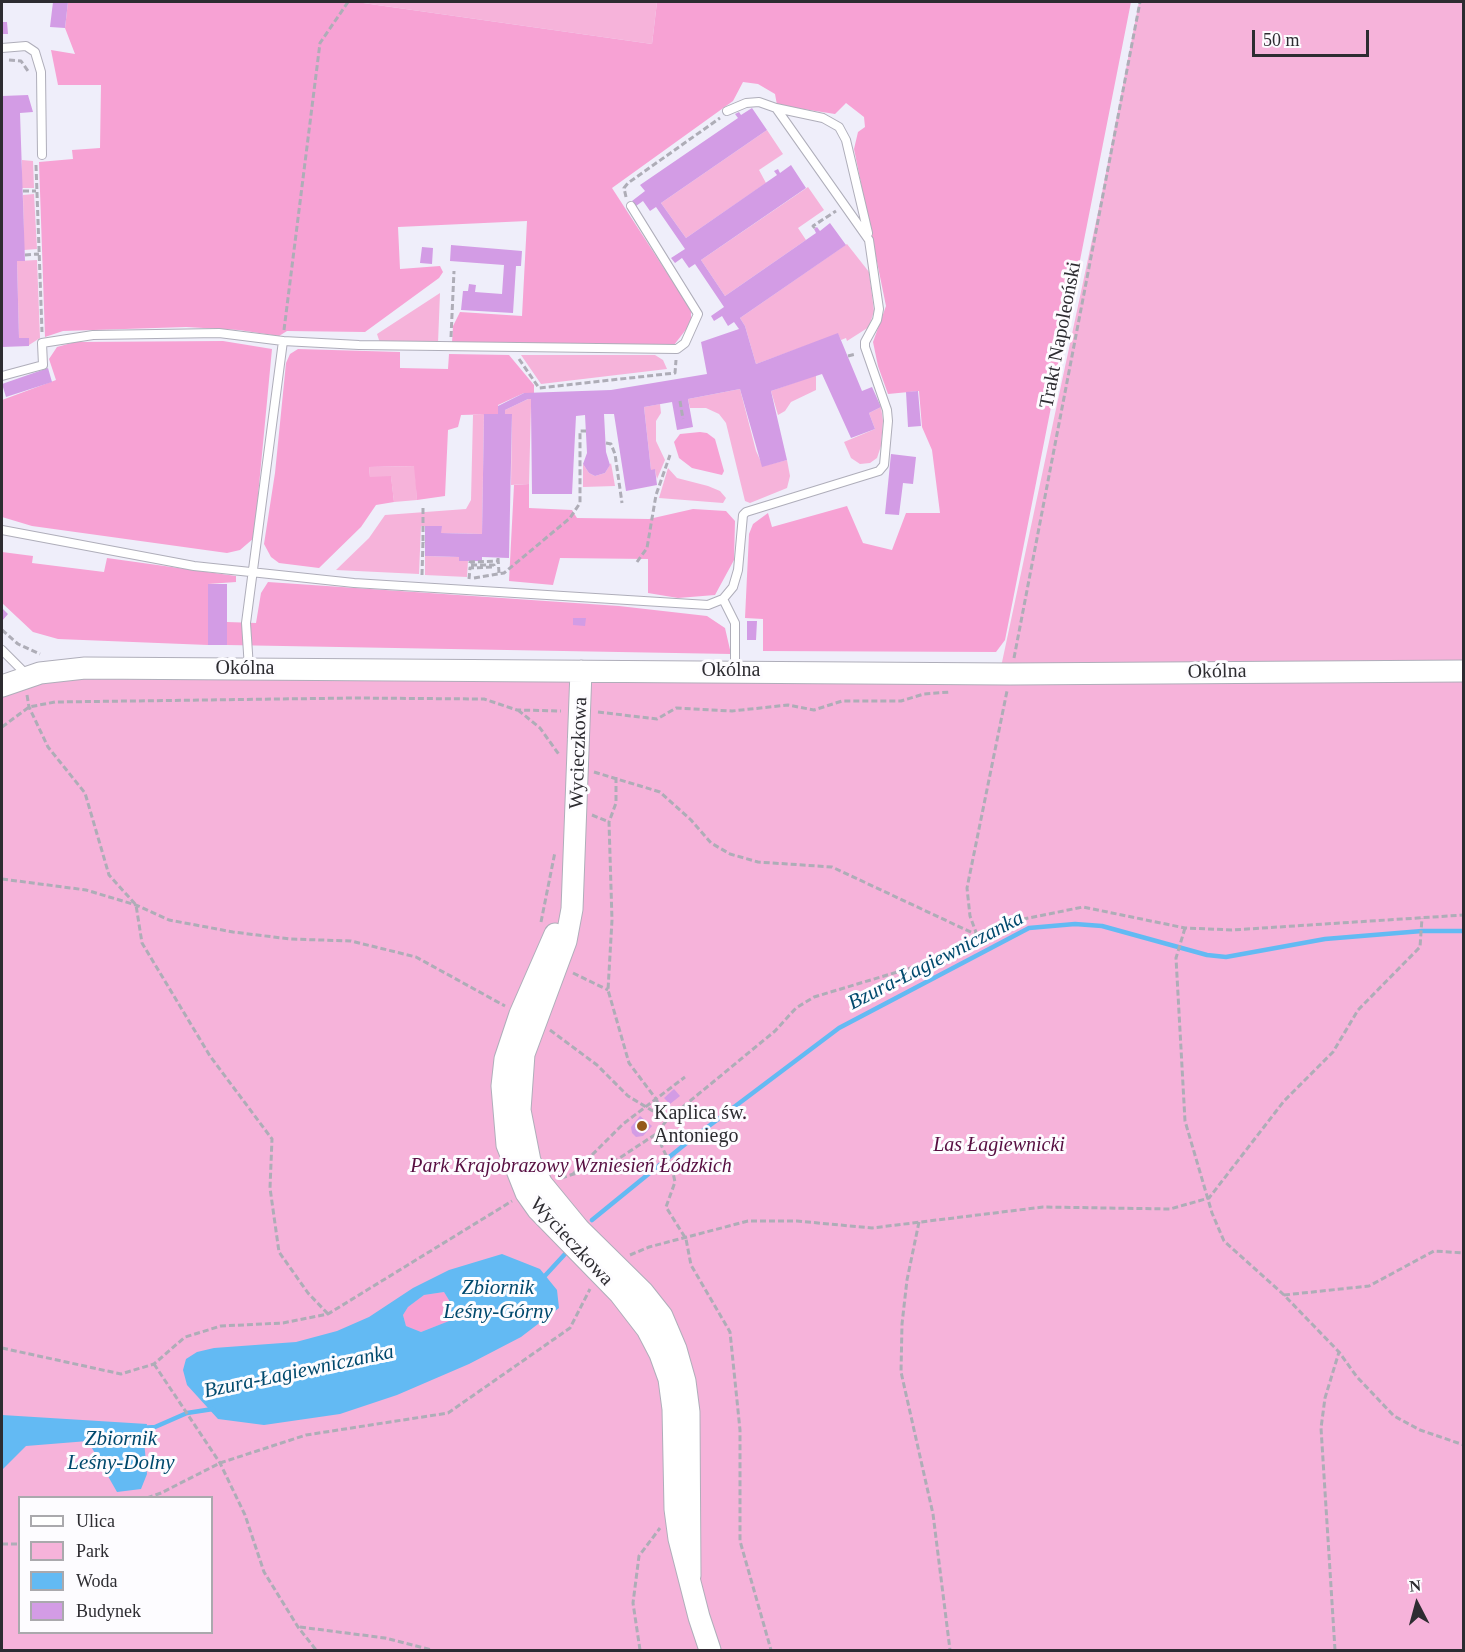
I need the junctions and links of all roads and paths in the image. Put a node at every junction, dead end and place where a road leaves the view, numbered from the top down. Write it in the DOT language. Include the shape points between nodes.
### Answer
graph roads {
  1 [pos="348,2"];
  2 [pos="1140,2"];
  3 [pos="2,48"];
  4 [pos="2,60"];
  5 [pos="30,73"];
  6 [pos="776,108"];
  7 [pos="727,111"];
  8 [pos="42,155"];
  9 [pos="23,191"];
  10 [pos="36,191"];
  11 [pos="631,206"];
  12 [pos="845,206"];
  13 [pos="815,228"];
  14 [pos="869,240"];
  15 [pos="39,254"];
  16 [pos="25,255"];
  17 [pos="454,271"];
  18 [pos="451,327"];
  19 [pos="283,341"];
  20 [pos="42,343"];
  21 [pos="510,348"];
  22 [pos="677,349"];
  23 [pos="2,376"];
  24 [pos="680,400"];
  25 [pos="683,419"];
  26 [pos="586,431"];
  27 [pos="606,443"];
  28 [pos="670,455"];
  29 [pos="622,502"];
  30 [pos="423,507"];
  31 [pos="2,530"];
  32 [pos="637,562"];
  33 [pos="254,572"];
  34 [pos="499,573"];
  35 [pos="433,578"];
  36 [pos="457,578"];
  37 [pos="469,579"];
  38 [pos="723,599"];
  39 [pos="2,650"];
  40 [pos="249,669"];
  41 [pos="581,670"];
  42 [pos="735,671"];
  43 [pos="1464,671"];
  44 [pos="1010,674"];
  45 [pos="29,676"];
  46 [pos="2,686"];
  47 [pos="955,689"];
  48 [pos="29,707"];
  49 [pos="517,710"];
  50 [pos="580,711"];
  51 [pos="2,727"];
  52 [pos="565,763"];
  53 [pos="586,770"];
  54 [pos="616,777"];
  55 [pos="555,849"];
  56 [pos="573,870"];
  57 [pos="2,879"];
  58 [pos="136,905"];
  59 [pos="1464,915"];
  60 [pos="1422,918"];
  61 [pos="541,924"];
  62 [pos="1185,928"];
  63 [pos="977,935"];
  64 [pos="567,970"];
  65 [pos="608,990"];
  66 [pos="512,999"];
  67 [pos="535,1024"];
  68 [pos="685,1077"];
  69 [pos="656,1099"];
  70 [pos="645,1107"];
  71 [pos="667,1120"];
  72 [pos="656,1134"];
  73 [pos="573,1174"];
  74 [pos="534,1188"];
  75 [pos="1209,1198"];
  76 [pos="919,1222"];
  77 [pos="1464,1253"];
  78 [pos="1284,1296"];
  79 [pos="328,1314"];
  80 [pos="2,1348"];
  81 [pos="1340,1352"];
  82 [pos="154,1364"];
  83 [pos="1464,1445"];
  84 [pos="675,1509"];
  85 [pos="2,1544"];
  86 [pos="18,1544"];
  87 [pos="690,1576"];
  88 [pos="298,1627"];
  89 [pos="316,1650"];
  90 [pos="432,1650"];
  91 [pos="640,1650"];
  92 [pos="711,1650"];
  93 [pos="771,1650"];
  94 [pos="950,1650"];
  95 [pos="1335,1650"];
  1 -- 19 [label="path" via="320,43"];
  2 -- 44 [label="path, Trakt Napoleoński"];
  3 -- 8 [label="lane" via="26,46 35,52 41,72"];
  4 -- 5 [label="path" via="21,62"];
  6 -- 7 [label="lane" via="759,102"];
  6 -- 12 [label="lane"];
  6 -- 14 [label="lane" via="823,118 839,127 846,140"];
  7 -- 11 [label="path" via="628,183 624,194"];
  8 -- 10 [label="path" via="36,161"];
  9 -- 10 [label="path"];
  10 -- 15 [label="path"];
  11 -- 22 [label="lane" via="698,314 685,343"];
  12 -- 13 [label="path"];
  12 -- 14 [label="lane"];
  14 -- 38 [label="lane" via="879,309 865,347 888,415 884,465 856,480 746,512 738,570 733,587"];
  15 -- 16 [label="path"];
  15 -- 20 [label="path"];
  17 -- 18 [label="path"];
  19 -- 20 [label="lane" via="219,333 93,335"];
  19 -- 21 [label="lane"];
  19 -- 33 [label="lane"];
  20 -- 23 [label="lane" via="43,364"];
  21 -- 22 [label="lane"];
  21 -- 22 [label="path" via="539,388 675,373"];
  24 -- 25 [label="path"];
  26 -- 34 [label="path" via="580,431 580,503 570,518 504,573"];
  27 -- 29 [label="path" via="611,444 615,454"];
  28 -- 32 [label="path" via="656,495 647,548"];
  30 -- 35 [label="path" via="422,577"];
  31 -- 33 [label="lane" via="194,566"];
  33 -- 38 [label="lane" via="354,583 708,605"];
  33 -- 40 [label="lane" via="246,623"];
  34 -- 37 [label="path"];
  34 -- 37 [label="path" via="499,559 470,562 494,567 470,568"];
  36 -- 37 [label="path"];
  38 -- 42 [label="lane" via="735,623"];
  39 -- 45 [label="lane"];
  40 -- 41 [label="street, Okólna"];
  40 -- 45 [label="street, Okólna" via="85,668"];
  41 -- 42 [label="street, Okólna"];
  41 -- 50 [label="street, Wycieczkowa"];
  42 -- 44 [label="street, Okólna"];
  43 -- 44 [label="street, Okólna"];
  44 -- 63 [label="path, Trakt Napoleoński" via="967,888"];
  45 -- 46 [label="street, Okólna"];
  47 -- 50 [label="path" via="947,694 924,694 901,701 842,701 814,710 788,705 732,711 676,708 657,719"];
  48 -- 49 [label="path" via="55,702 366,698 484,699"];
  48 -- 51 [label="path"];
  48 -- 58 [label="path" via="48,747 84,793 109,875"];
  49 -- 50 [label="path"];
  49 -- 52 [label="path" via="540,728"];
  50 -- 56 [label="street, Wycieczkowa"];
  53 -- 54 [label="path"];
  54 -- 63 [label="path" via="660,792 711,843 730,854 758,862 832,867"];
  54 -- 65 [label="path" via="616,803 609,822 612,920"];
  55 -- 61 [label="path"];
  56 -- 67 [label="street, Wycieczkowa" via="566,941"];
  56 -- 74 [label="street, Wycieczkowa" via="552,943 505,1059 502,1086 507,1145"];
  57 -- 58 [label="path" via="87,890"];
  58 -- 66 [label="path" via="169,920 233,932 362,944 416,957 508,1007"];
  58 -- 79 [label="path" via="142,944 210,1056 272,1139 270,1188 279,1252"];
  59 -- 60 [label="path"];
  60 -- 62 [label="path" via="1232,930"];
  60 -- 75 [label="path" via="1420,947 1358,1010 1333,1052 1284,1101"];
  62 -- 63 [label="path" via="1083,907 1004,923"];
  62 -- 75 [label="path" via="1176,958 1185,1121"];
  63 -- 71 [label="path" via="944,958 814,997 796,1008 776,1031"];
  64 -- 65 [label="path"];
  65 -- 69 [label="path" via="629,1063"];
  67 -- 70 [label="path" via="544,1026 597,1065"];
  67 -- 74 [label="street, Wycieczkowa" via="524,1054 520,1110"];
  68 -- 69 [label="path"];
  69 -- 70 [label="path"];
  69 -- 71 [label="path"];
  70 -- 71 [label="path"];
  70 -- 73 [label="path" via="622,1124"];
  71 -- 72 [label="path"];
  72 -- 73 [label="path" via="615,1161"];
  72 -- 93 [label="path" via="675,1182 666,1207 686,1239 691,1265 730,1332 740,1430 740,1541"];
  73 -- 74 [label="path"];
  74 -- 79 [label="path"];
  74 -- 84 [label="street, Wycieczkowa" via="552,1226 620,1294 647,1329 660,1354 673,1408"];
  74 -- 87 [label="street, Wycieczkowa" via="643,1292 662,1316 676,1349 689,1412"];
  75 -- 78 [label="path" via="1224,1241"];
  76 -- 94 [label="path" via="907,1280 902,1372 933,1514"];
  77 -- 78 [label="path" via="1434,1251 1369,1286"];
  78 -- 81 [label="path"];
  79 -- 82 [label="path" via="283,1323 222,1326 185,1337"];
  80 -- 82 [label="path" via="121,1374"];
  81 -- 83 [label="path" via="1357,1377 1394,1416"];
  81 -- 95 [label="path" via="1325,1398 1321,1428"];
  82 -- 88 [label="path" via="220,1463 245,1515 264,1572"];
  84 -- 87 [label="street, Wycieczkowa"];
  84 -- 91 [label="path" via="639,1556 633,1603"];
  85 -- 86 [label="path"];
  87 -- 92 [label="street, Wycieczkowa"];
  88 -- 89 [label="path"];
  88 -- 90 [label="path" via="385,1638"];
}
